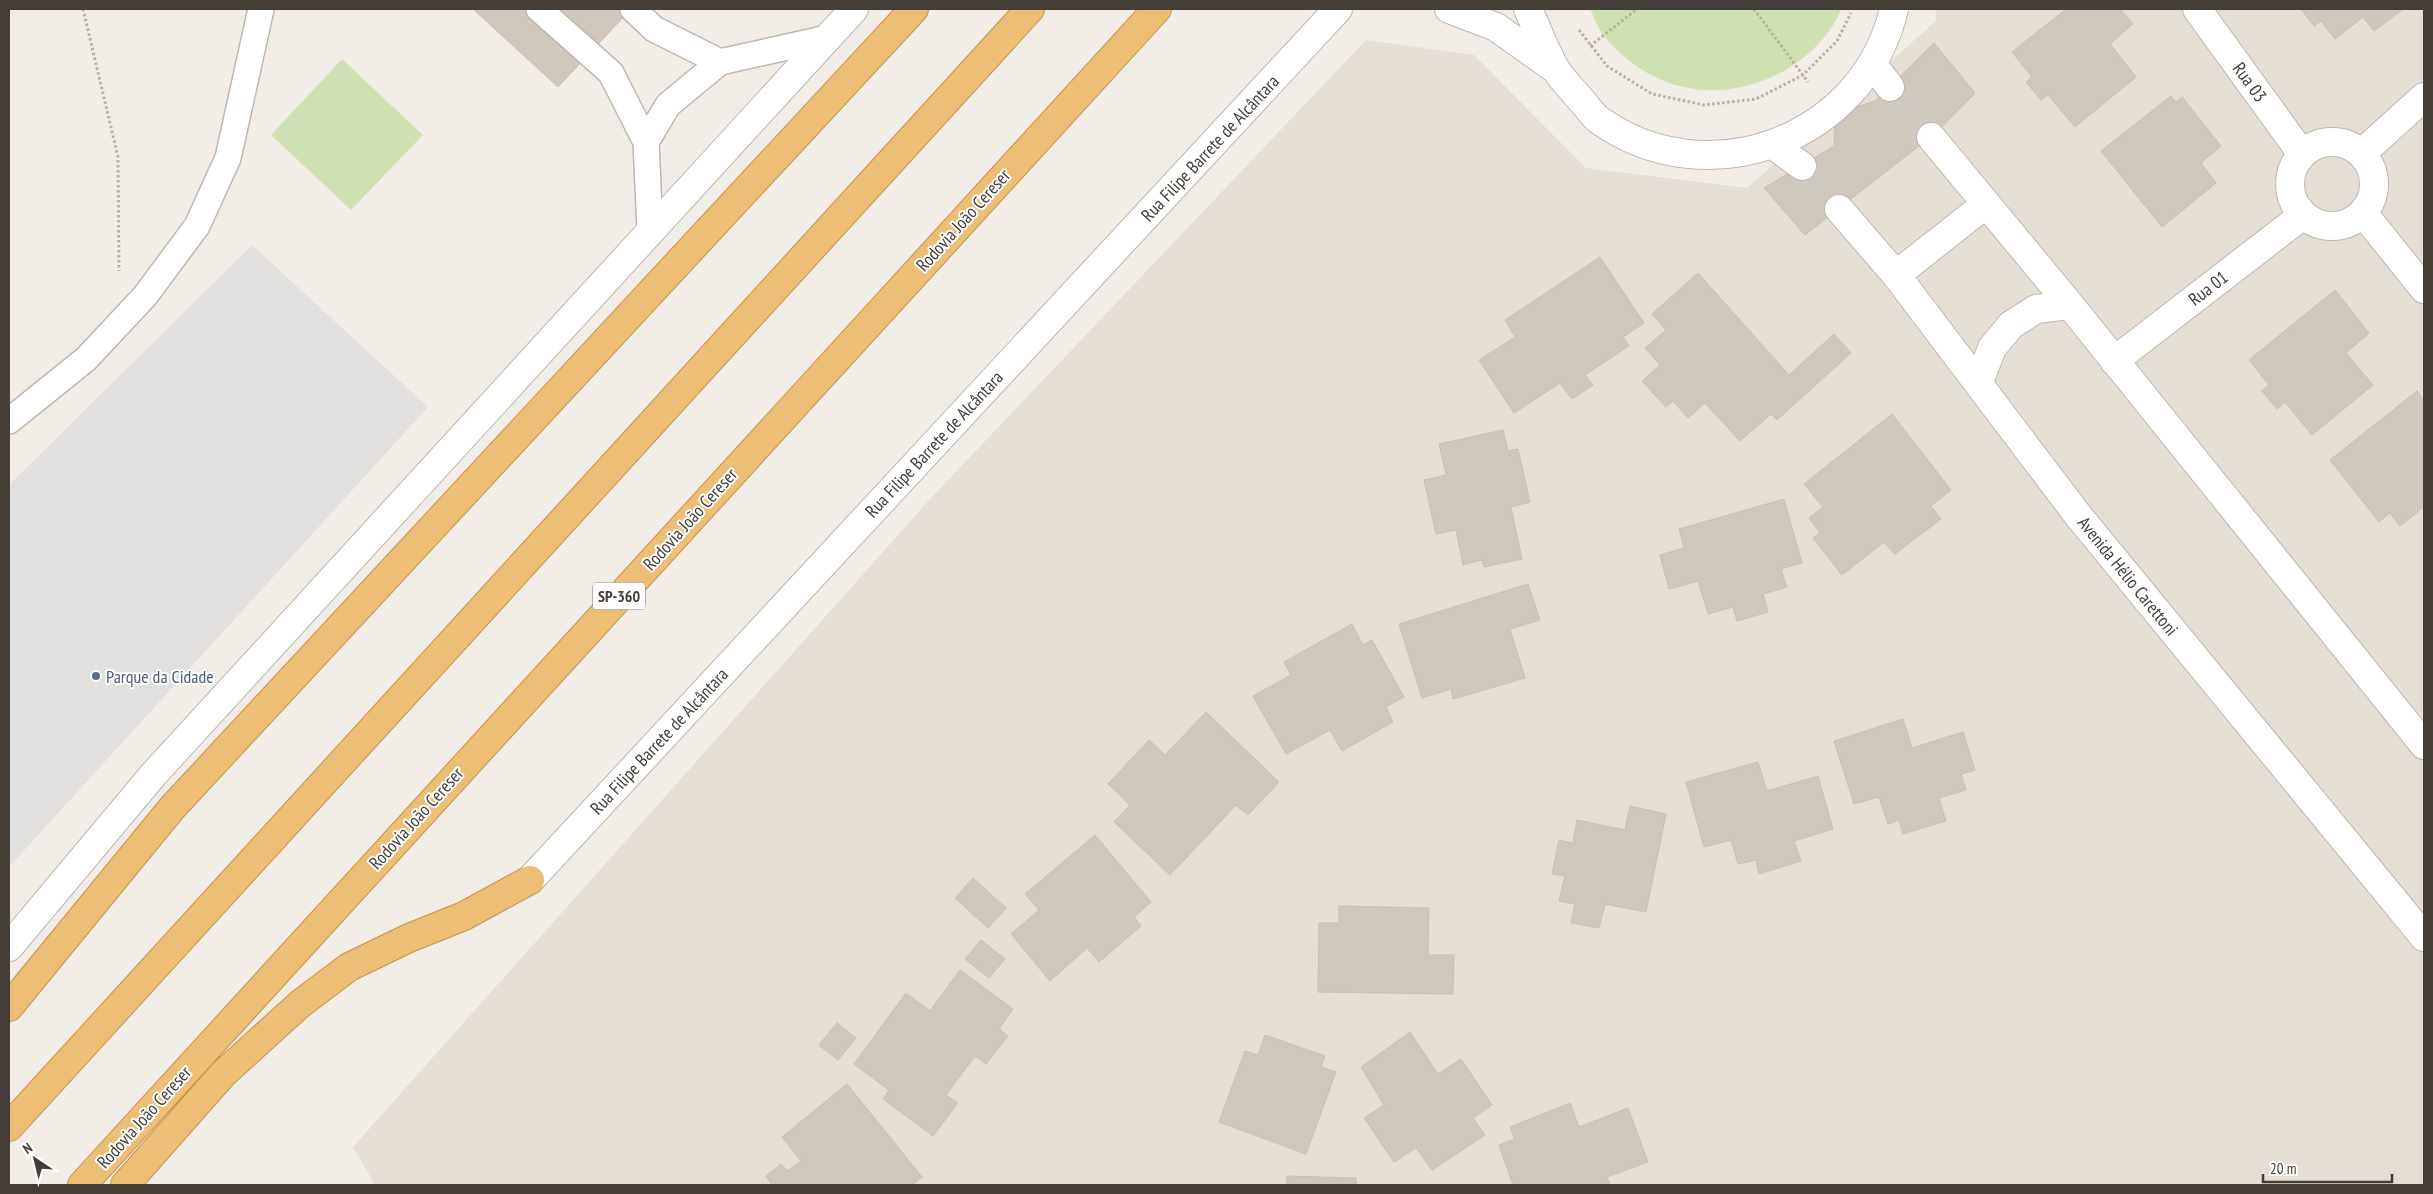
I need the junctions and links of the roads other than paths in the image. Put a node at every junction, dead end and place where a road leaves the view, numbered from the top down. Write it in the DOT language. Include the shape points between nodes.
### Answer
graph roads {
  1 [pos="261,9"];
  2 [pos="539,9"];
  3 [pos="633,9"];
  4 [pos="854,9"];
  5 [pos="914,9"];
  6 [pos="1030,9"];
  7 [pos="1157,9"];
  8 [pos="1338,9"];
  9 [pos="1449,9"];
  10 [pos="1528,9"];
  11 [pos="1894,9"];
  12 [pos="2197,9"];
  13 [pos="828,38"];
  14 [pos="720,62"];
  15 [pos="1873,65"];
  16 [pos="1555,69"];
  17 [pos="1890,87"];
  18 [pos="2424,97"];
  19 [pos="1931,137"];
  20 [pos="646,142"];
  21 [pos="1773,145"];
  22 [pos="2362,153"];
  23 [pos="2302,154"];
  24 [pos="1802,166"];
  25 [pos="1986,204"];
  26 [pos="1839,209"];
  27 [pos="2363,213"];
  28 [pos="2303,214"];
  29 [pos="650,230"];
  30 [pos="1896,276"];
  31 [pos="2424,289"];
  32 [pos="2070,305"];
  33 [pos="2114,361"];
  34 [pos="1979,382"];
  35 [pos="9,420"];
  36 [pos="2424,744"];
  37 [pos="530,880"];
  38 [pos="2424,937"];
  39 [pos="9,947"];
  40 [pos="9,1007"];
  41 [pos="9,1127"];
  42 [pos="82,1185"];
  43 [pos="125,1185"];
  1 -- 35 [label="lane" via="228,158 197,226 145,296 86,359"];
  2 -- 20 [label="lane" via="611,73"];
  3 -- 14 [label="lane" via="654,29"];
  4 -- 13 [label="street"];
  5 -- 40 [label="highway" via="172,808"];
  6 -- 41 [label="highway"];
  7 -- 42 [label="highway, Rodovia João Cereser / SP-360"];
  8 -- 37 [label="street, Rua Filipe Barrete de Alcântara"];
  9 -- 16 [label="street" via="1496,27"];
  10 -- 16 [label="street"];
  11 -- 15 [label="street" via="1890,28"];
  12 -- 23 [label="street, Rua 03"];
  13 -- 14 [label="lane"];
  13 -- 29 [label="street"];
  14 -- 20 [label="lane" via="668,105"];
  15 -- 17 [label="street"];
  15 -- 21 [label="street" via="1830,113"];
  16 -- 21 [label="street" via="1597,119 1629,138 1664,150 1701,155 1737,153"];
  18 -- 22 [label="street"];
  19 -- 25 [label="street"];
  20 -- 29 [label="lane"];
  21 -- 24 [label="street"];
  22 -- 23 [label="street" via="2348,144 2332,141 2315,145"];
  22 -- 27 [label="street" via="2374,176 2371,202"];
  23 -- 28 [label="street" via="2293,168 2290,184 2294,201"];
  25 -- 30 [label="street"];
  25 -- 32 [label="street"];
  26 -- 30 [label="street, Avenida Hélio Carettoni"];
  27 -- 28 [label="street" via="2334,226 2317,223"];
  27 -- 31 [label="street"];
  28 -- 33 [label="street, Rua 01"];
  29 -- 39 [label="street" via="153,775"];
  30 -- 34 [label="street, Avenida Hélio Carettoni"];
  32 -- 33 [label="street"];
  32 -- 34 [label="street" via="2036,309 2011,325 1992,348"];
  33 -- 36 [label="street"];
  34 -- 38 [label="street, Avenida Hélio Carettoni" via="2077,514"];
  37 -- 43 [label="highway" via="464,916 349,967 300,1004 223,1074"];
}
